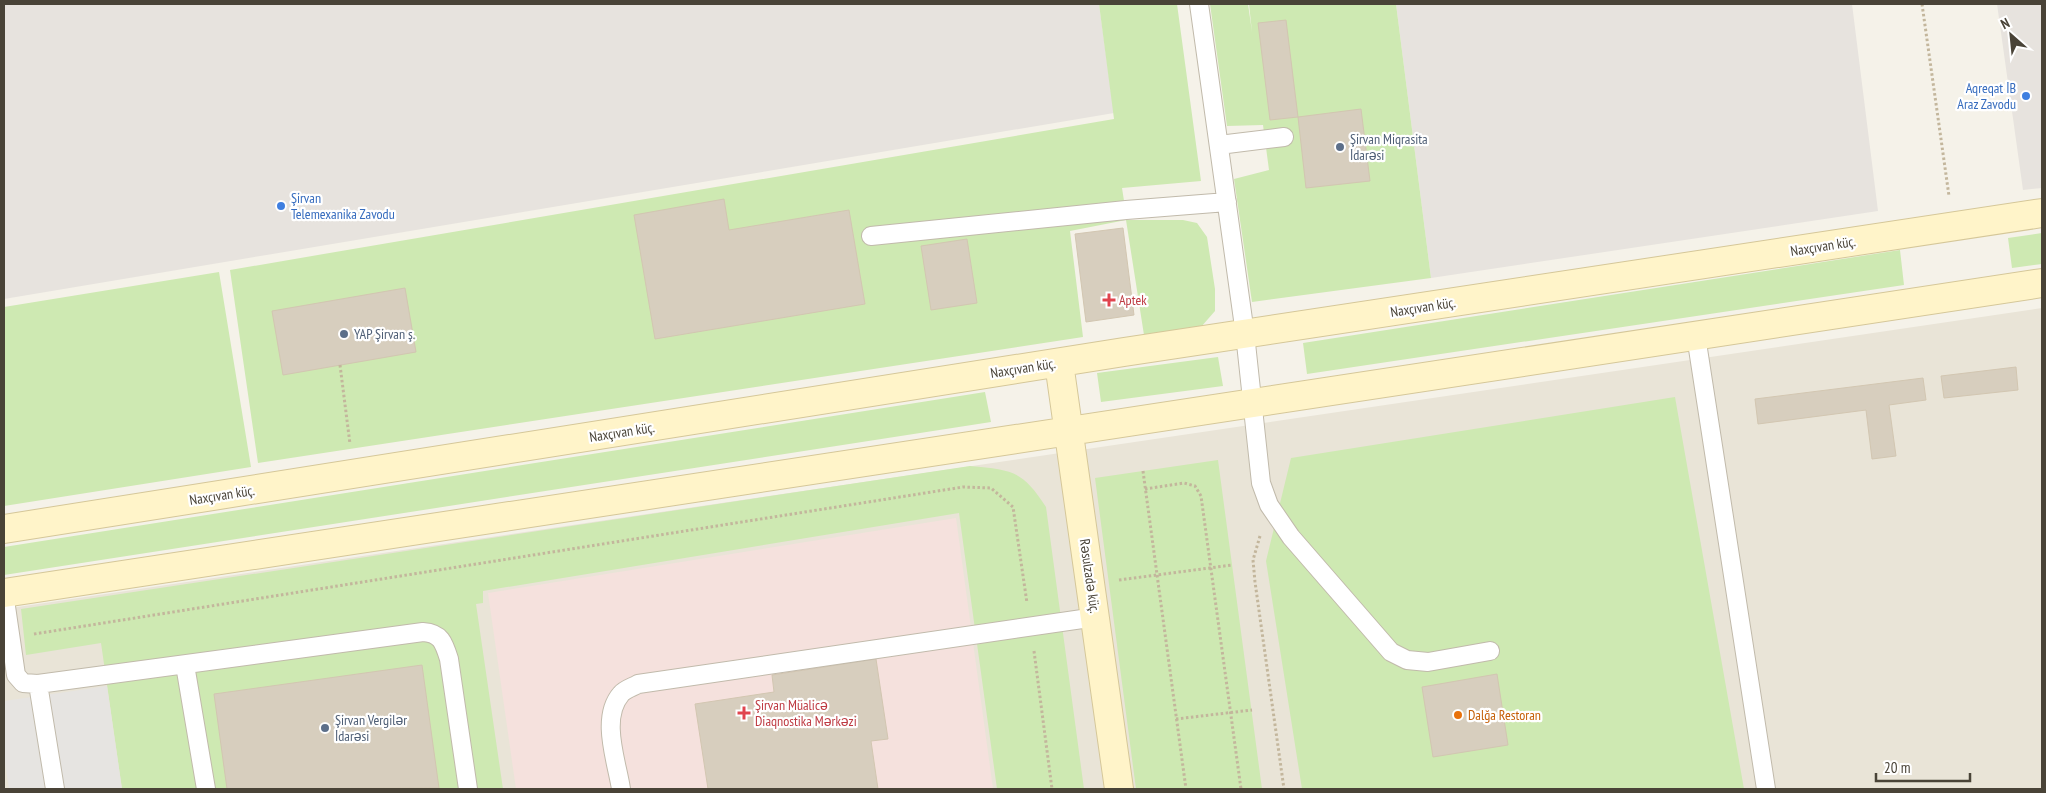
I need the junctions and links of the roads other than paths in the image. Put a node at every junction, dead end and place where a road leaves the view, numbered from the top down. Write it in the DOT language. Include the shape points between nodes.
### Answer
graph roads {
  1 [pos="1199,4"];
  2 [pos="1284,137"];
  3 [pos="1219,145"];
  4 [pos="1227,202"];
  5 [pos="2042,214"];
  6 [pos="871,236"];
  7 [pos="2042,284"];
  8 [pos="1245,334"];
  9 [pos="1696,336"];
  10 [pos="1060,362"];
  11 [pos="1253,402"];
  12 [pos="1069,430"];
  13 [pos="4,530"];
  14 [pos="4,593"];
  15 [pos="1096,617"];
  16 [pos="1490,651"];
  17 [pos="185,665"];
  18 [pos="38,684"];
  19 [pos="55,789"];
  20 [pos="206,789"];
  21 [pos="468,789"];
  22 [pos="621,789"];
  23 [pos="1118,789"];
  24 [pos="1766,789"];
  1 -- 3 [label="lane"];
  2 -- 3 [label="lane"];
  3 -- 4 [label="lane"];
  4 -- 6 [label="lane"];
  4 -- 8 [label="lane"];
  5 -- 8 [label="main road, Naxçıvan küç."];
  7 -- 9 [label="main road"];
  8 -- 10 [label="main road, Naxçıvan küç."];
  8 -- 11 [label="lane"];
  9 -- 11 [label="main road"];
  9 -- 24 [label="lane"];
  10 -- 12 [label="main road, Rəsulzadə küç."];
  10 -- 13 [label="main road, Naxçıvan küç."];
  11 -- 12 [label="main road"];
  11 -- 16 [label="lane" via="1261,483 1269,505 1291,537 1391,652 1407,660 1428,662"];
  12 -- 14 [label="main road"];
  12 -- 15 [label="main road, Rəsulzadə küç."];
  14 -- 18 [label="lane" via="16,675 23,683"];
  15 -- 22 [label="lane" via="638,684 622,692 614,705 611,725"];
  15 -- 23 [label="main road, Rəsulzadə küç."];
  17 -- 18 [label="lane"];
  17 -- 20 [label="lane"];
  17 -- 21 [label="lane" via="434,633 444,642 449,659"];
  18 -- 19 [label="lane"];
}
